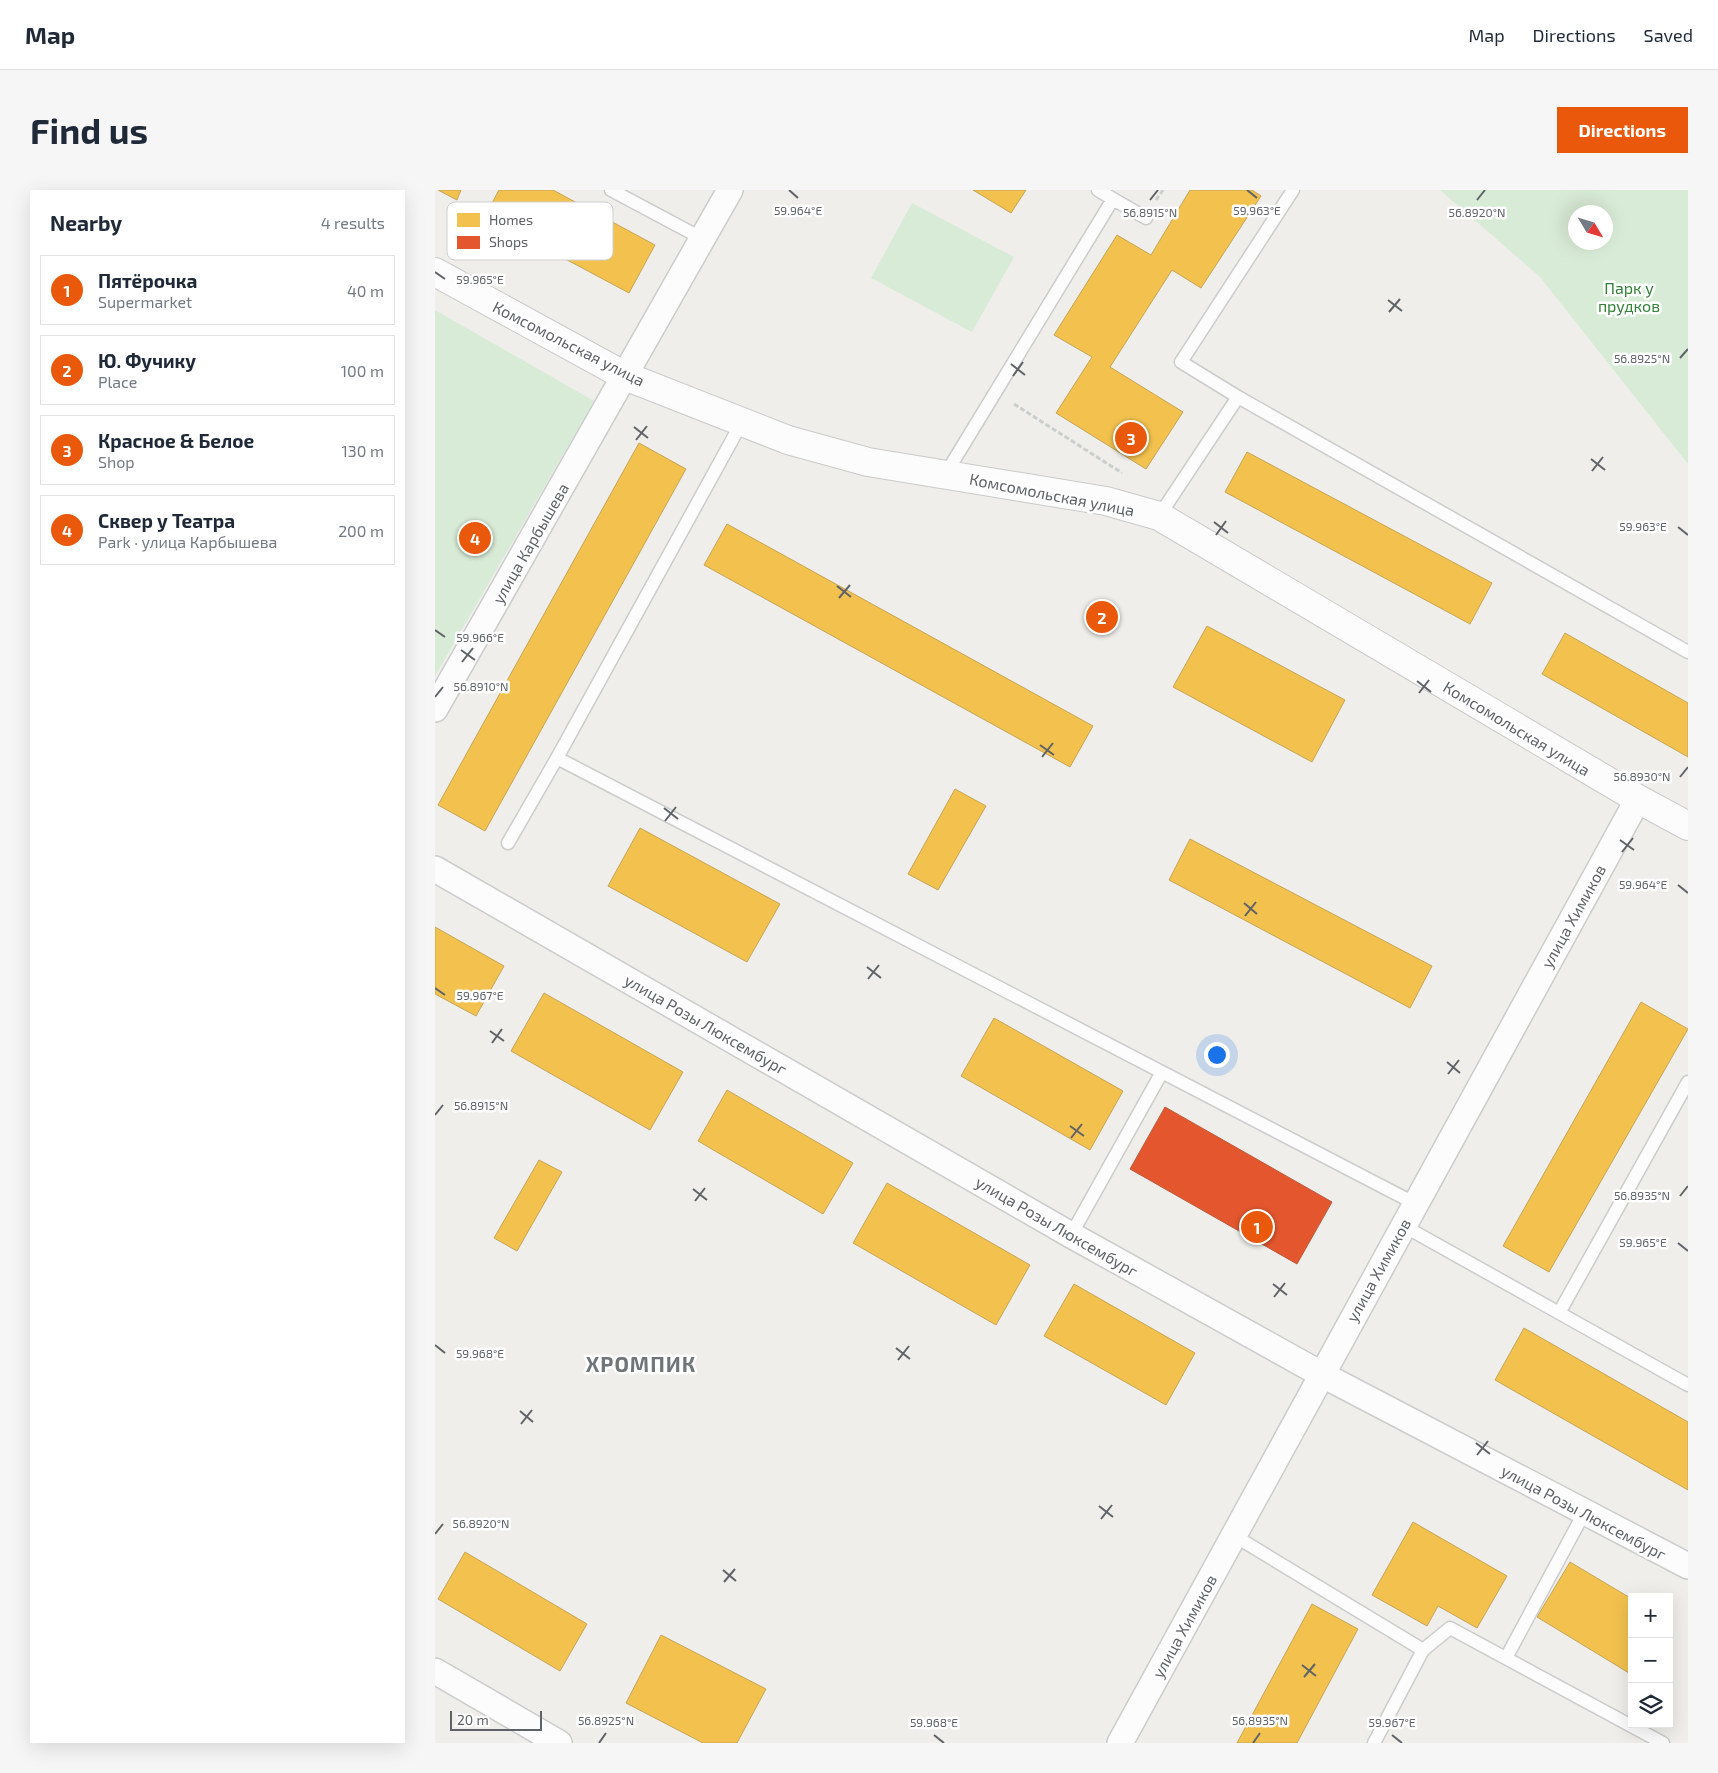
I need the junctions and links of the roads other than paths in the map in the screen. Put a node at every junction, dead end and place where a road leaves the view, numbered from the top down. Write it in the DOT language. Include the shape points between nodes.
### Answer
graph roads {
  1 [pos="611,190"];
  2 [pos="730,190"];
  3 [pos="1098,190"];
  4 [pos="1293,190"];
  5 [pos="1113,199"];
  6 [pos="1146,218"];
  7 [pos="703,239"];
  8 [pos="435,272"];
  9 [pos="625,376"];
  10 [pos="1238,397"];
  11 [pos="741,422"];
  12 [pos="945,475"];
  13 [pos="1159,516"];
  14 [pos="1688,652"];
  15 [pos="435,709"];
  16 [pos="557,758"];
  17 [pos="1638,799"];
  18 [pos="1688,826"];
  19 [pos="508,843"];
  20 [pos="435,868"];
  21 [pos="1162,1072"];
  22 [pos="1688,1082"];
  23 [pos="1414,1203"];
  24 [pos="1402,1225"];
  25 [pos="1071,1235"];
  26 [pos="1559,1313"];
  27 [pos="1321,1374"];
  28 [pos="1688,1385"];
  29 [pos="1584,1512"];
  30 [pos="1233,1535"];
  31 [pos="1688,1566"];
  32 [pos="1423,1650"];
  33 [pos="1506,1658"];
  34 [pos="435,1671"];
  35 [pos="559,1743"];
  36 [pos="1120,1743"];
  37 [pos="1374,1743"];
  38 [pos="1663,1743"];
  1 -- 7 [label="lane"];
  2 -- 7 [label="street, улица Карбышева"];
  3 -- 5 [label="lane"];
  4 -- 10 [label="lane" via="1181,362"];
  5 -- 6 [label="lane"];
  5 -- 12 [label="lane"];
  7 -- 9 [label="street, улица Карбышева"];
  8 -- 9 [label="street, Комсомольская улица"];
  9 -- 11 [label="street, Комсомольская улица"];
  9 -- 15 [label="street, улица Карбышева"];
  10 -- 13 [label="lane"];
  10 -- 14 [label="lane"];
  11 -- 12 [label="street, Комсомольская улица" via="788,440 868,462"];
  11 -- 16 [label="lane"];
  12 -- 13 [label="street, Комсомольская улица" via="1106,501"];
  13 -- 17 [label="street, Комсомольская улица"];
  16 -- 19 [label="lane"];
  16 -- 21 [label="lane"];
  17 -- 18 [label="street, Комсомольская улица"];
  17 -- 23 [label="street, улица Химиков"];
  20 -- 25 [label="street, улица Розы Люксембург"];
  21 -- 23 [label="lane"];
  21 -- 25 [label="lane"];
  22 -- 26 [label="lane"];
  23 -- 24 [label="street, улица Химиков"];
  24 -- 26 [label="lane"];
  24 -- 27 [label="street, улица Химиков"];
  25 -- 27 [label="street, улица Розы Люксембург"];
  26 -- 28 [label="lane"];
  27 -- 29 [label="street, улица Розы Люксембург"];
  27 -- 30 [label="street, улица Химиков"];
  29 -- 31 [label="street, улица Розы Люксембург"];
  29 -- 33 [label="lane"];
  30 -- 32 [label="lane"];
  30 -- 36 [label="street, улица Химиков"];
  32 -- 33 [label="lane" via="1450,1628"];
  32 -- 37 [label="lane"];
  33 -- 38 [label="lane"];
  34 -- 35 [label="street"];
}
